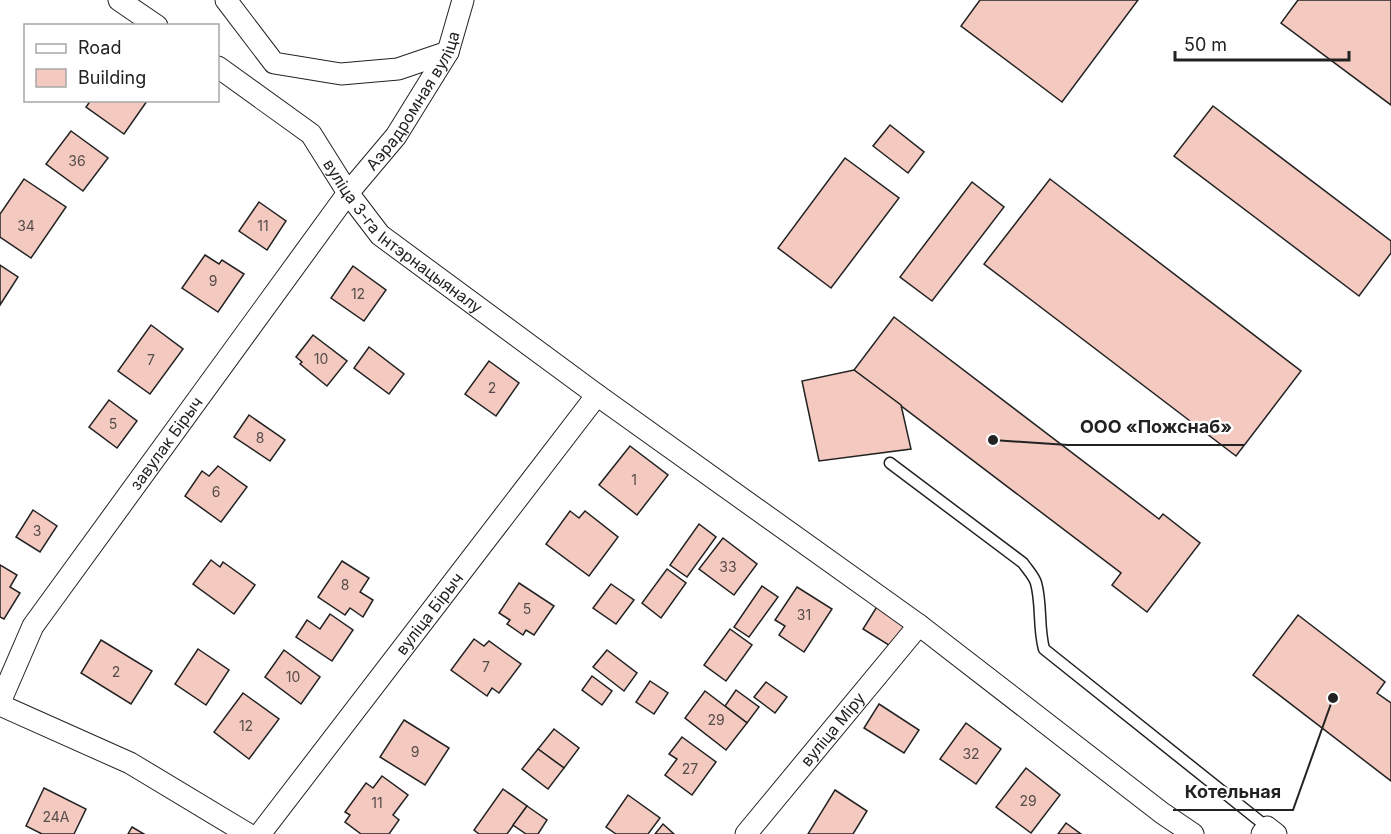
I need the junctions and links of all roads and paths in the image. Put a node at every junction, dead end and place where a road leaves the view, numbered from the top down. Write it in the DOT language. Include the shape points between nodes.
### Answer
graph roads {
  1 [pos="119,0"];
  2 [pos="226,0"];
  3 [pos="463,0"];
  4 [pos="154,24"];
  5 [pos="448,52"];
  6 [pos="219,68"];
  7 [pos="348,193"];
  8 [pos="597,395"];
  9 [pos="890,463"];
  10 [pos="919,625"];
  11 [pos="0,704"];
  12 [pos="1268,832"];
  13 [pos="248,834"];
  14 [pos="260,834"];
  15 [pos="746,834"];
  16 [pos="1193,834"];
  1 -- 4 [label="street"];
  2 -- 5 [label="street" via="274,63 341,74 398,69"];
  3 -- 5 [label="street, Аэрадромная вуліца"];
  5 -- 7 [label="street, Аэрадромная вуліца" via="396,136"];
  6 -- 7 [label="street, вуліца 3-га Інтэрнацыяналу" via="311,134"];
  7 -- 8 [label="street, вуліца 3-га Інтэрнацыяналу" via="380,235"];
  7 -- 11 [label="street, завулак Бірыч" via="33,626"];
  8 -- 10 [label="street, вуліца 3-га Інтэрнацыяналу"];
  8 -- 14 [label="street, вуліца Бірыч"];
  9 -- 12 [label="lane" via="1023,563 1036,581 1044,649"];
  10 -- 15 [label="street, вуліца Міру"];
  10 -- 16 [label="street, вуліца 3-га Інтэрнацыяналу"];
  11 -- 13 [label="street" via="130,763"];
}
